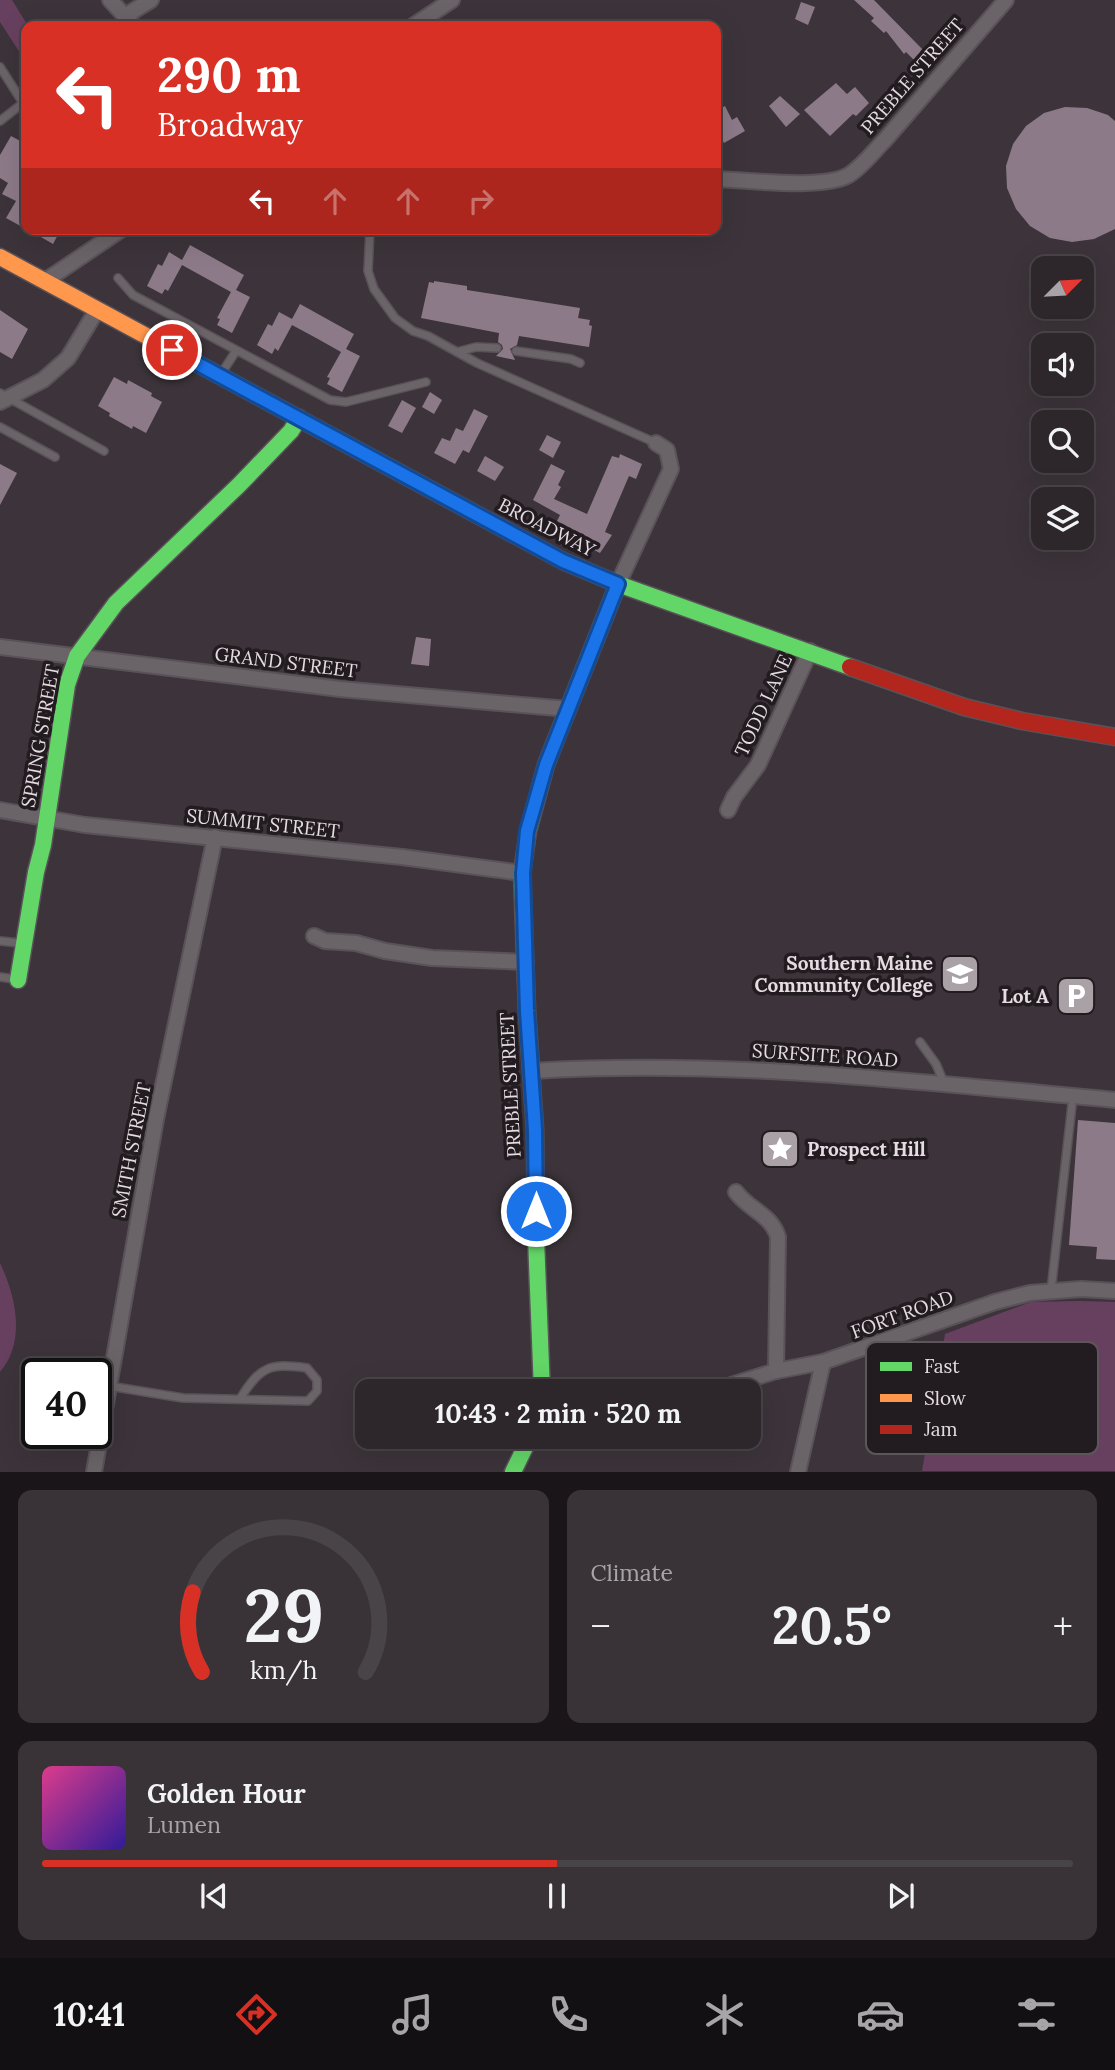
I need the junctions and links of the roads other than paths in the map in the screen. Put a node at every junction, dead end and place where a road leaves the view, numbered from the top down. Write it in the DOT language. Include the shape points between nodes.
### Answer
graph roads {
  1 [pos="110,0"];
  2 [pos="151,0"];
  3 [pos="452,0"];
  4 [pos="1006,0"];
  5 [pos="129,21"];
  6 [pos="420,21"];
  7 [pos="0,67"];
  8 [pos="21,99"];
  9 [pos="21,108"];
  10 [pos="0,121"];
  11 [pos="721,178"];
  12 [pos="113,235"];
  13 [pos="370,235"];
  14 [pos="0,257"];
  15 [pos="118,278"];
  16 [pos="45,281"];
  17 [pos="97,310"];
  18 [pos="497,348"];
  19 [pos="236,351"];
  20 [pos="516,351"];
  21 [pos="457,352"];
  22 [pos="580,363"];
  23 [pos="221,375"];
  24 [pos="426,382"];
  25 [pos="3,397"];
  26 [pos="299,418"];
  27 [pos="0,426"];
  28 [pos="656,443"];
  29 [pos="104,452"];
  30 [pos="55,457"];
  31 [pos="618,584"];
  32 [pos="0,646"];
  33 [pos="810,651"];
  34 [pos="77,656"];
  35 [pos="568,709"];
  36 [pos="1115,737"];
  37 [pos="0,810"];
  38 [pos="729,810"];
  39 [pos="46,818"];
  40 [pos="215,837"];
  41 [pos="523,873"];
  42 [pos="314,936"];
  43 [pos="0,941"];
  44 [pos="24,944"];
  45 [pos="526,962"];
  46 [pos="0,977"];
  47 [pos="18,979"];
  48 [pos="920,1042"];
  49 [pos="532,1071"];
  50 [pos="945,1084"];
  51 [pos="1073,1096"];
  52 [pos="1115,1100"];
  53 [pos="736,1192"];
  54 [pos="1051,1291"];
  55 [pos="1115,1291"];
  56 [pos="879,1342"];
  57 [pos="866,1347"];
  58 [pos="823,1362"];
  59 [pos="112,1369"];
  60 [pos="776,1371"];
  61 [pos="542,1379"];
  62 [pos="750,1379"];
  63 [pos="112,1386"];
  64 [pos="240,1399"];
  65 [pos="98,1449"];
  66 [pos="524,1449"];
  67 [pos="94,1472"];
  68 [pos="513,1472"];
  69 [pos="798,1472"];
  1 -- 5 [label="street"];
  2 -- 5 [label="street"];
  3 -- 6 [label="street"];
  4 -- 11 [label="street, PREBLE STREET" via="865,162 847,176 805,183"];
  7 -- 8 [label="lane"];
  9 -- 10 [label="lane"];
  12 -- 16 [label="street"];
  13 -- 21 [label="lane" via="368,271 380,299 413,331"];
  14 -- 16 [label="street, BROADWAY"];
  15 -- 19 [label="lane" via="133,295"];
  16 -- 17 [label="street, BROADWAY"];
  17 -- 23 [label="street, BROADWAY"];
  17 -- 25 [label="street" via="68,358 43,380"];
  18 -- 21 [label="lane"];
  19 -- 23 [label="lane"];
  19 -- 24 [label="lane" via="330,400 346,402"];
  20 -- 22 [label="lane"];
  21 -- 28 [label="lane"];
  23 -- 26 [label="street, BROADWAY"];
  25 -- 29 [label="lane"];
  26 -- 31 [label="street, BROADWAY" via="563,561"];
  26 -- 34 [label="street, SPRING STREET" via="239,485 116,603"];
  27 -- 30 [label="lane"];
  28 -- 31 [label="street" via="667,450 671,469"];
  31 -- 33 [label="street, BROADWAY"];
  31 -- 35 [label="street, PREBLE STREET"];
  32 -- 34 [label="street, GRAND STREET"];
  33 -- 36 [label="street, BROADWAY" via="983,712"];
  33 -- 38 [label="street, TODD LANE" via="758,765"];
  34 -- 35 [label="street, GRAND STREET" via="340,689"];
  34 -- 39 [label="street, SPRING STREET" via="67,685"];
  35 -- 41 [label="street, PREBLE STREET" via="533,806"];
  37 -- 39 [label="street, SUMMIT STREET"];
  39 -- 40 [label="street, SUMMIT STREET"];
  39 -- 44 [label="street, SPRING STREET"];
  40 -- 41 [label="street, SUMMIT STREET"];
  40 -- 59 [label="street, SMITH STREET" via="156,1119"];
  41 -- 45 [label="street, PREBLE STREET"];
  42 -- 45 [label="street" via="432,958"];
  43 -- 44 [label="lane"];
  44 -- 47 [label="street, SPRING STREET"];
  45 -- 49 [label="street, PREBLE STREET"];
  46 -- 47 [label="lane"];
  48 -- 50 [label="lane"];
  49 -- 50 [label="street, SURFSITE ROAD" via="693,1066"];
  49 -- 61 [label="street, PREBLE STREET"];
  50 -- 51 [label="street, SURFSITE ROAD"];
  51 -- 52 [label="street, SURFSITE ROAD"];
  51 -- 54 [label="lane"];
  53 -- 60 [label="street" via="767,1217 778,1237"];
  54 -- 55 [label="street, FORT ROAD"];
  54 -- 56 [label="street, FORT ROAD" via="995,1301"];
  57 -- 58 [label="street, FORT ROAD"];
  58 -- 60 [label="street, FORT ROAD"];
  58 -- 69 [label="street"];
  60 -- 62 [label="street, FORT ROAD"];
  63 -- 64 [label="lane" via="183,1398"];
  64 -- 64 [label="lane" via="308,1401 317,1391 317,1380 307,1368 276,1365 252,1379"];
  65 -- 67 [label="street, SMITH STREET"];
  66 -- 68 [label="street"];
}
